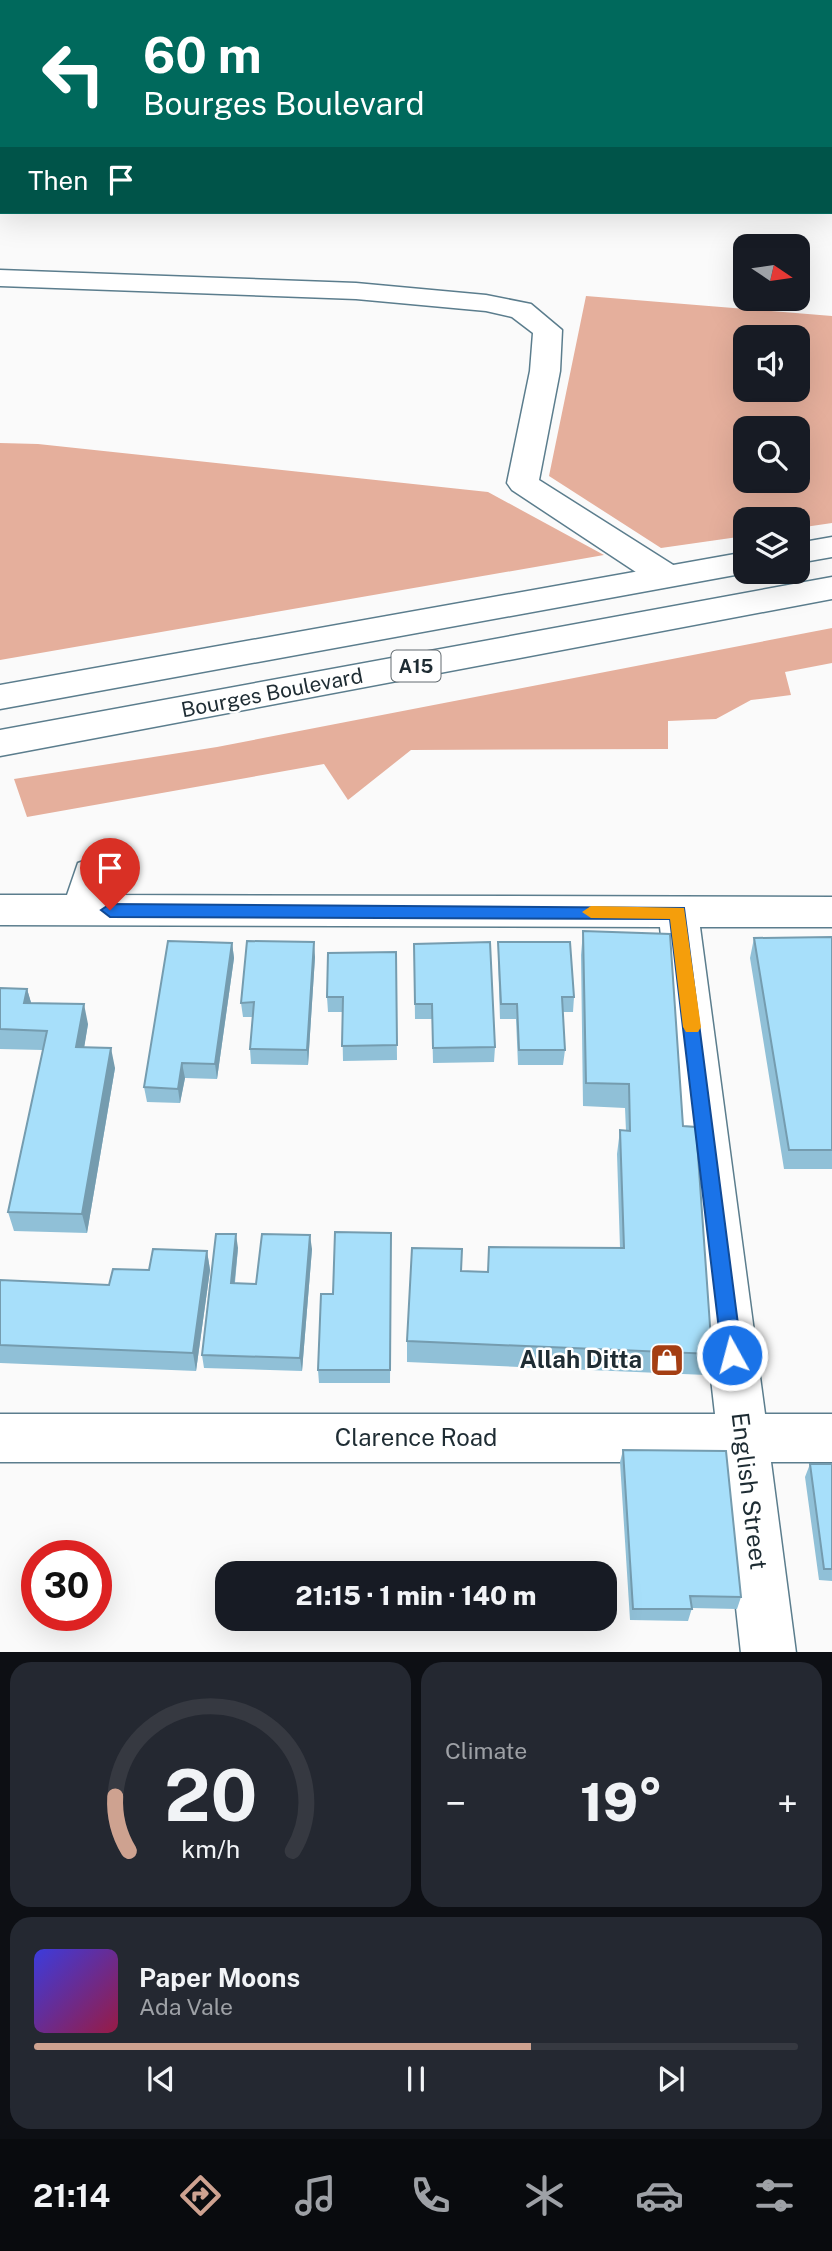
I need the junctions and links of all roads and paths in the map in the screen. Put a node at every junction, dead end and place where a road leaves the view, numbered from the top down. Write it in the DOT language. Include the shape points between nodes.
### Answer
graph roads {
  1 [pos="0,278"];
  2 [pos="832,547"];
  3 [pos="810,551"];
  4 [pos="733,564"];
  5 [pos="666,576"];
  6 [pos="832,588"];
  7 [pos="0,697"];
  8 [pos="0,743"];
  9 [pos="0,911"];
  10 [pos="678,912"];
  11 [pos="832,912"];
  12 [pos="0,1438"];
  13 [pos="742,1438"];
  14 [pos="832,1438"];
  15 [pos="769,1652"];
  1 -- 5 [label="street" via="356,291 521,310 548,330 545,371 523,483"];
  2 -- 3 [label="street"];
  4 -- 5 [label="street, Bourges Boulevard / A15"];
  5 -- 7 [label="street, Bourges Boulevard / A15"];
  6 -- 8 [label="street, Bourges Boulevard / A15"];
  9 -- 10 [label="street" via="88,891"];
  10 -- 11 [label="street"];
  10 -- 13 [label="street, English Street"];
  12 -- 13 [label="street, Clarence Road"];
  13 -- 14 [label="street, Clarence Road"];
  13 -- 15 [label="street, English Street"];
}
